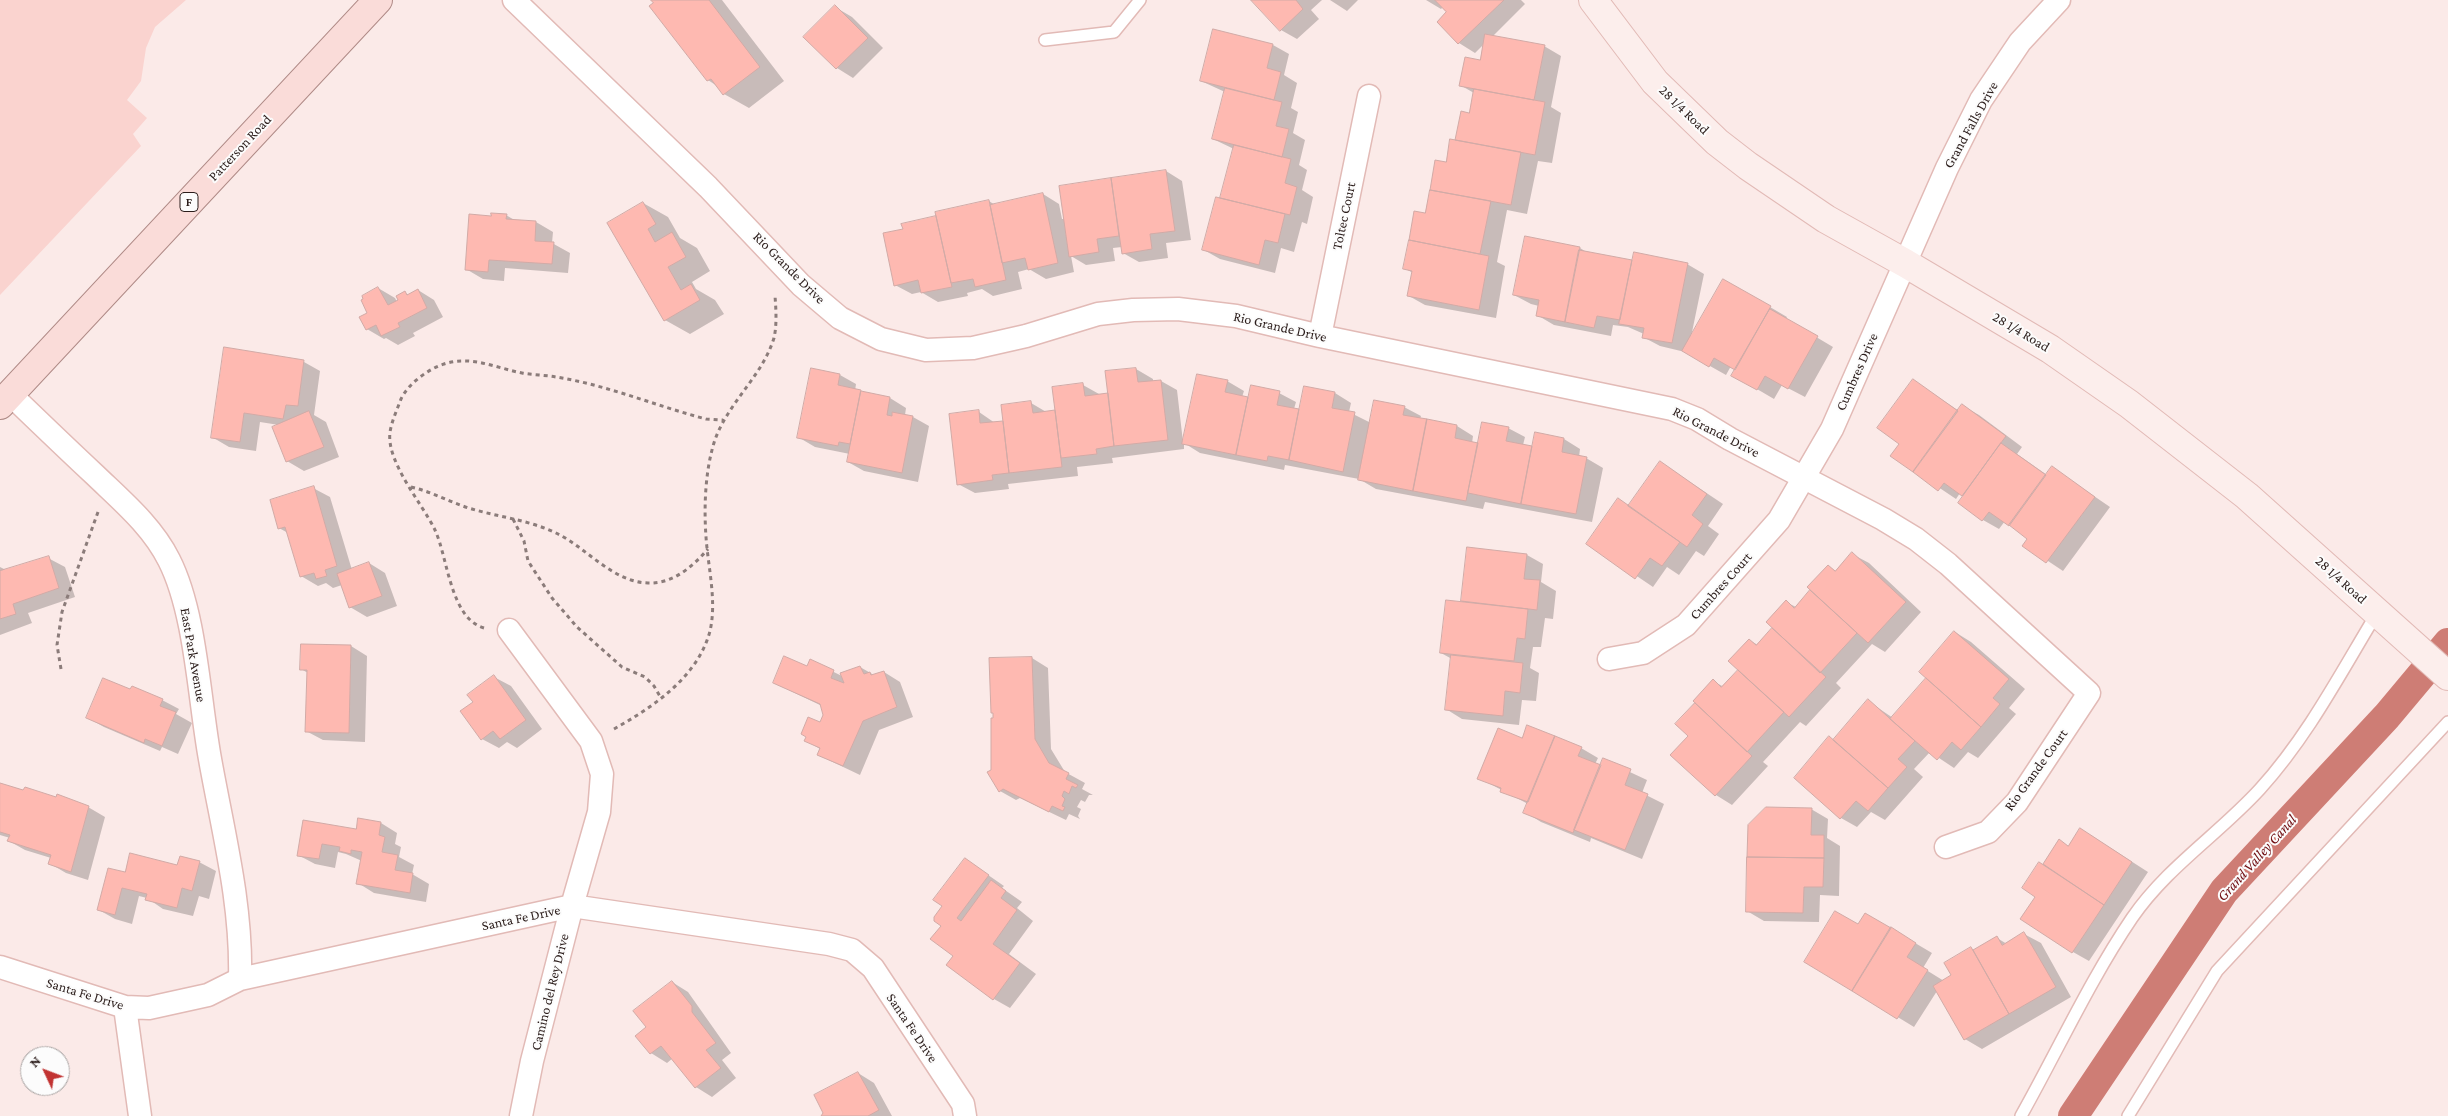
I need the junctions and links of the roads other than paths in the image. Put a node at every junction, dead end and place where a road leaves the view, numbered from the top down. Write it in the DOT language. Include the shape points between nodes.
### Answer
graph roads {
  1 [pos="514,0"];
  2 [pos="1140,0"];
  3 [pos="1592,0"];
  4 [pos="2059,0"];
  5 [pos="375,1"];
  6 [pos="1046,40"];
  7 [pos="1368,96"];
  8 [pos="1904,263"];
  9 [pos="1320,336"];
  10 [pos="5,399"];
  11 [pos="1804,478"];
  12 [pos="2378,613"];
  13 [pos="509,630"];
  14 [pos="1609,659"];
  15 [pos="2448,676"];
  16 [pos="2089,693"];
  17 [pos="2448,722"];
  18 [pos="1946,847"];
  19 [pos="572,906"];
  20 [pos="0,967"];
  21 [pos="240,979"];
  22 [pos="125,1008"];
  23 [pos="140,1116"];
  24 [pos="521,1116"];
  25 [pos="964,1116"];
  26 [pos="2021,1116"];
  27 [pos="2128,1116"];
  1 -- 9 [label="street, Rio Grande Drive" via="708,187 791,273 840,318 880,339 926,350 973,348 1098,314 1178,309 1236,316"];
  2 -- 6 [label="lane" via="1114,32"];
  3 -- 8 [label="main road, 28 1/4 Road" via="1655,82 1717,142 1789,196"];
  4 -- 8 [label="street, Grand Falls Drive" via="2020,42 1981,100"];
  5 -- 10 [label="main road, Patterson Road / F"];
  7 -- 9 [label="street, Toltec Court"];
  8 -- 11 [label="street, Cumbres Drive" via="1832,429"];
  8 -- 12 [label="main road, 28 1/4 Road" via="2050,349 2129,404 2247,496"];
  9 -- 11 [label="street, Rio Grande Drive" via="1672,409"];
  10 -- 21 [label="street, East Park Avenue" via="144,523 169,560 192,641 210,758 236,891"];
  11 -- 14 [label="street, Cumbres Court" via="1780,520 1686,626 1643,653"];
  11 -- 16 [label="street, Rio Grande Drive" via="1916,538"];
  12 -- 15 [label="main road, 28 1/4 Road"];
  12 -- 26 [label="lane" via="2318,715 2292,752 2259,790 2161,882 2133,917"];
  13 -- 19 [label="street, Camino del Rey Drive" via="591,741 602,774 599,812"];
  16 -- 18 [label="street, Rio Grande Court" via="2017,802 1988,832"];
  17 -- 27 [label="lane" via="2216,971"];
  19 -- 21 [label="street, Santa Fe Drive"];
  19 -- 24 [label="street, Camino del Rey Drive"];
  19 -- 25 [label="street, Santa Fe Drive" via="852,950 873,968 963,1104"];
  20 -- 22 [label="street, Santa Fe Drive"];
  21 -- 22 [label="street, Santa Fe Drive" via="208,995 149,1008"];
  22 -- 23 [label="street"];
}
